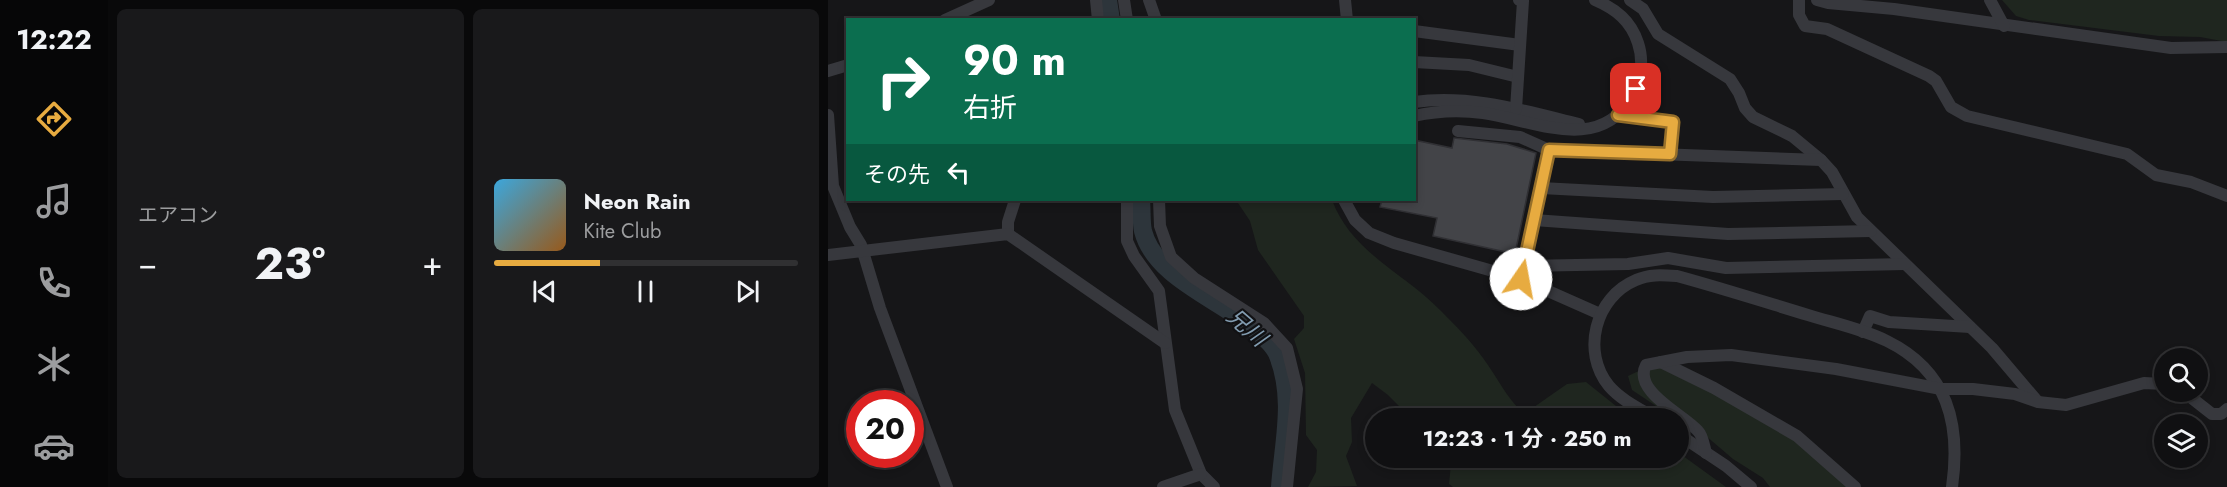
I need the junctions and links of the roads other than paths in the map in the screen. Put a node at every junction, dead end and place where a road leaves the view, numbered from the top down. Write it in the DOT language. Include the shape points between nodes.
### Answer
graph roads {
  1 [pos="989,0"];
  2 [pos="1096,0"];
  3 [pos="1124,0"];
  4 [pos="1149,0"];
  5 [pos="1345,0"];
  6 [pos="1519,0"];
  7 [pos="1595,0"];
  8 [pos="1630,0"];
  9 [pos="1799,0"];
  10 [pos="1817,0"];
  11 [pos="1990,0"];
  12 [pos="947,18"];
  13 [pos="1098,18"];
  14 [pos="1127,18"];
  15 [pos="1155,18"];
  16 [pos="1347,18"];
  17 [pos="2004,26"];
  18 [pos="1416,31"];
  19 [pos="1520,45"];
  20 [pos="2227,47"];
  21 [pos="1416,62"];
  22 [pos="846,66"];
  23 [pos="828,71"];
  24 [pos="1518,77"];
  25 [pos="1416,102"];
  26 [pos="1516,109"];
  27 [pos="1618,115"];
  28 [pos="828,116"];
  29 [pos="1416,116"];
  30 [pos="1580,130"];
  31 [pos="1458,131"];
  32 [pos="1549,150"];
  33 [pos="1670,154"];
  34 [pos="1821,160"];
  35 [pos="1541,188"];
  36 [pos="1843,194"];
  37 [pos="2227,196"];
  38 [pos="1015,201"];
  39 [pos="1127,201"];
  40 [pos="1159,201"];
  41 [pos="1345,201"];
  42 [pos="1534,220"];
  43 [pos="1871,231"];
  44 [pos="1008,234"];
  45 [pos="863,252"];
  46 [pos="828,255"];
  47 [pos="1905,264"];
  48 [pos="1524,266"];
  49 [pos="1521,279"];
  50 [pos="1600,314"];
  51 [pos="1970,327"];
  52 [pos="1863,332"];
  53 [pos="1165,343"];
  54 [pos="1661,362"];
  55 [pos="2154,384"];
  56 [pos="1941,389"];
  57 [pos="2038,402"];
  58 [pos="2197,402"];
  59 [pos="1640,408"];
  60 [pos="2227,409"];
  61 [pos="1689,442"];
  62 [pos="1706,453"];
  63 [pos="1201,474"];
  64 [pos="947,487"];
  65 [pos="1163,487"];
  66 [pos="1214,487"];
  67 [pos="1287,487"];
  68 [pos="1751,487"];
  69 [pos="1855,487"];
  70 [pos="1952,487"];
  1 -- 12 [label="street"];
  2 -- 13 [label="street"];
  3 -- 14 [label="street"];
  4 -- 15 [label="street"];
  5 -- 16 [label="street"];
  6 -- 19 [label="street" via="1523,1"];
  7 -- 27 [label="street" via="1626,20 1641,51 1636,89"];
  8 -- 34 [label="street" via="1643,9 1658,34 1730,79 1753,117 1792,136"];
  9 -- 37 [label="street" via="1804,26 1827,29 1929,76 1951,107 1967,116 2127,154 2156,175 2191,182"];
  10 -- 17 [label="street"];
  11 -- 17 [label="street"];
  17 -- 20 [label="street" via="2171,48"];
  18 -- 19 [label="street"];
  19 -- 24 [label="street"];
  21 -- 24 [label="street" via="1469,65"];
  22 -- 23 [label="street"];
  24 -- 26 [label="street"];
  25 -- 26 [label="street" via="1460,100"];
  26 -- 30 [label="street" via="1579,124"];
  27 -- 30 [label="street" via="1612,121"];
  27 -- 33 [label="street" via="1673,122"];
  28 -- 45 [label="street" via="833,186"];
  29 -- 30 [label="street" via="1481,113"];
  31 -- 32 [label="street" via="1520,137"];
  32 -- 33 [label="street"];
  32 -- 35 [label="street"];
  33 -- 34 [label="street"];
  34 -- 36 [label="street"];
  35 -- 36 [label="street" via="1713,197"];
  35 -- 42 [label="street"];
  36 -- 43 [label="street"];
  38 -- 44 [label="street"];
  39 -- 53 [label="street" via="1127,241 1159,291"];
  40 -- 67 [label="street" via="1160,226 1171,257 1194,279 1264,323 1287,348 1297,389"];
  41 -- 49 [label="street" via="1355,220 1369,233"];
  42 -- 43 [label="street" via="1728,234"];
  42 -- 48 [label="street"];
  43 -- 47 [label="street"];
  44 -- 45 [label="street"];
  44 -- 53 [label="street"];
  45 -- 46 [label="street"];
  45 -- 64 [label="street"];
  47 -- 48 [label="street" via="1726,268 1668,258 1628,264"];
  47 -- 51 [label="street"];
  48 -- 49 [label="street"];
  49 -- 50 [label="street"];
  50 -- 52 [label="street" via="1610,299 1634,280 1656,274 1677,276"];
  50 -- 59 [label="street" via="1594,345 1600,371 1610,387"];
  51 -- 52 [label="street" via="1889,322 1870,316"];
  51 -- 57 [label="street"];
  52 -- 56 [label="street" via="1904,351 1919,362"];
  53 -- 63 [label="street" via="1176,410"];
  54 -- 56 [label="street" via="1731,355"];
  54 -- 62 [label="street" via="1646,365 1644,379 1658,399 1700,433"];
  54 -- 69 [label="street" via="1797,435"];
  55 -- 57 [label="street" via="2066,405"];
  56 -- 57 [label="street" via="2014,394"];
  56 -- 70 [label="street" via="1956,441"];
  58 -- 60 [label="street" via="2212,414"];
  61 -- 62 [label="street"];
  62 -- 68 [label="street"];
  63 -- 65 [label="street"];
  63 -- 66 [label="street"];
}
